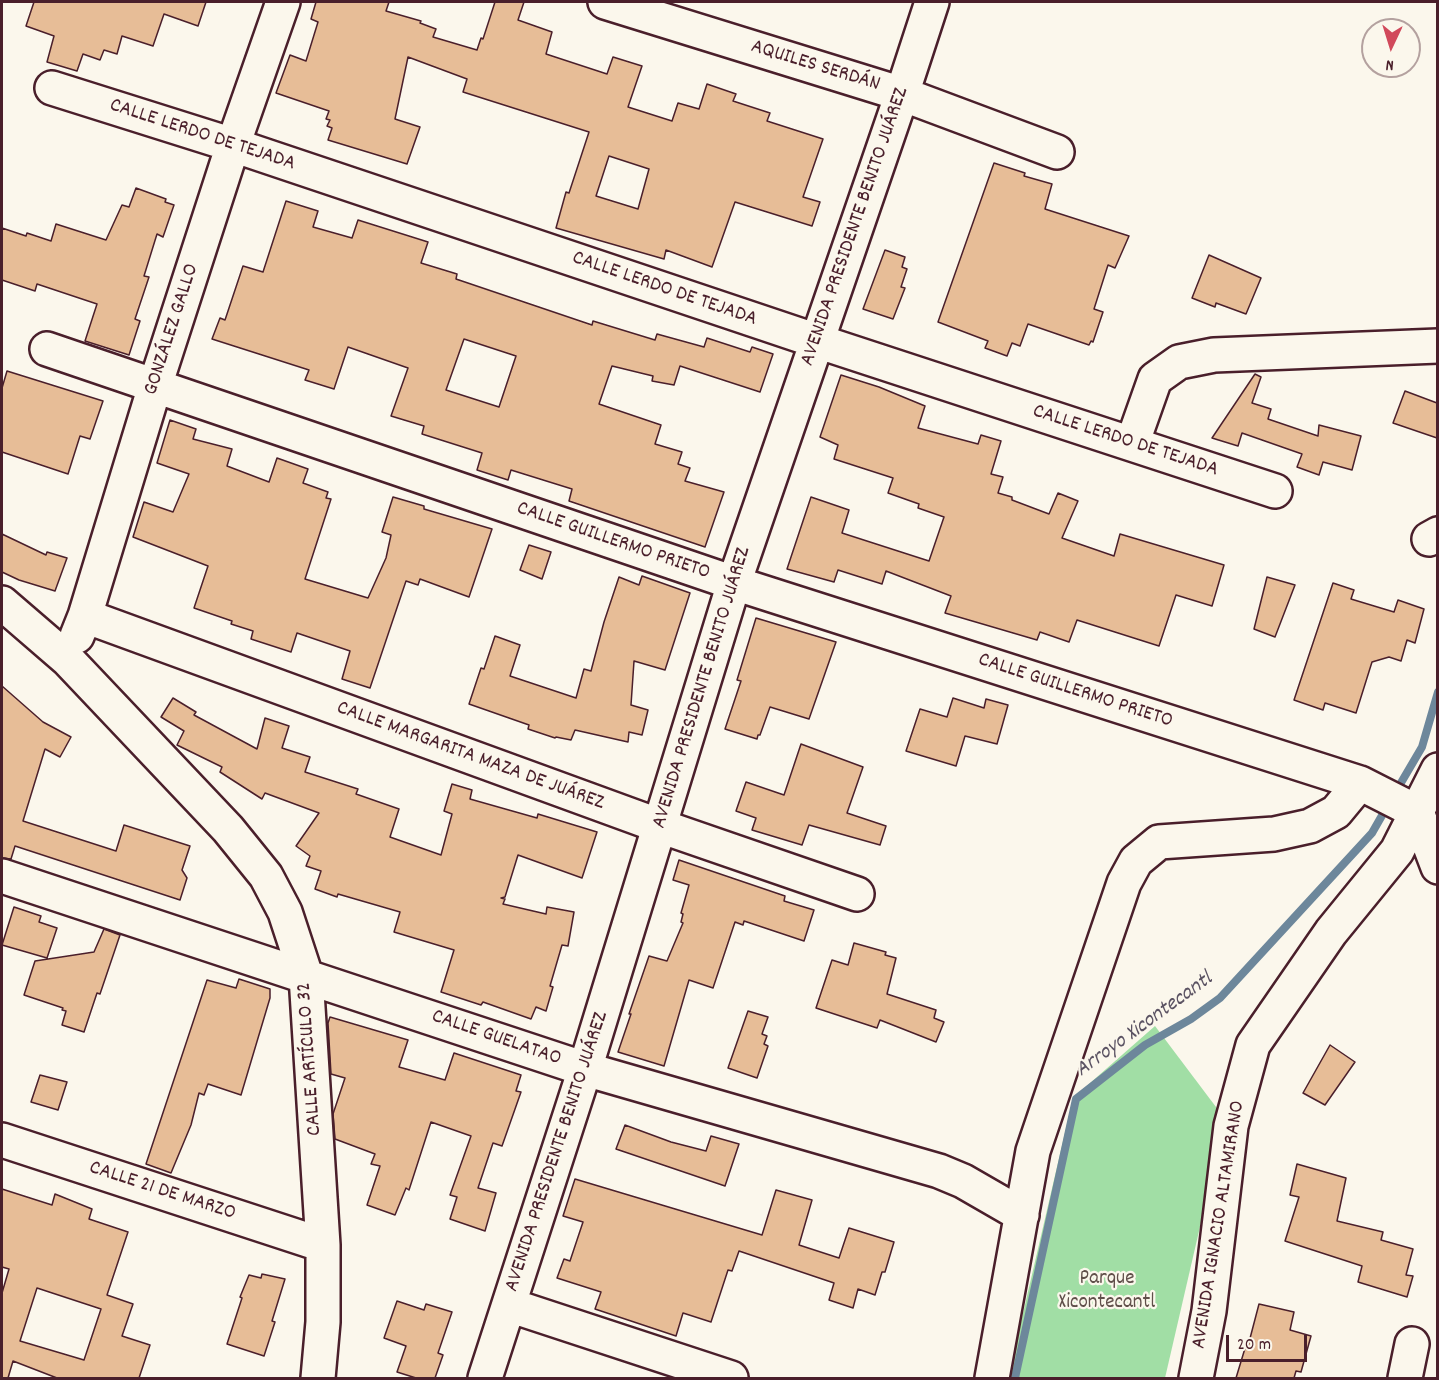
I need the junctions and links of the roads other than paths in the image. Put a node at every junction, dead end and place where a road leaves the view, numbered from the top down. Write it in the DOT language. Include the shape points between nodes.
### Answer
graph roads {
  1 [pos="283,2"];
  2 [pos="605,2"];
  3 [pos="932,2"];
  4 [pos="52,88"];
  5 [pos="902,94"];
  6 [pos="233,145"];
  7 [pos="1057,152"];
  8 [pos="817,341"];
  9 [pos="1437,346"];
  10 [pos="47,349"];
  11 [pos="155,386"];
  12 [pos="1132,444"];
  13 [pos="1275,491"];
  14 [pos="734,583"];
  15 [pos="2,603"];
  16 [pos="85,616"];
  17 [pos="67,659"];
  18 [pos="1437,770"];
  19 [pos="1360,783"];
  20 [pos="1417,813"];
  21 [pos="660,826"];
  22 [pos="1437,867"];
  23 [pos="2,876"];
  24 [pos="857,894"];
  25 [pos="306,976"];
  26 [pos="585,1069"];
  27 [pos="2,1140"];
  28 [pos="1022,1215"];
  29 [pos="323,1245"];
  30 [pos="509,1305"];
  31 [pos="1412,1344"];
  32 [pos="318,1378"];
  33 [pos="485,1378"];
  34 [pos="731,1378"];
  35 [pos="993,1378"];
  36 [pos="1196,1378"];
  37 [pos="1405,1378"];
  1 -- 6 [label="street, GONZÁLEZ GALLO"];
  2 -- 5 [label="street, AQUILES SERDÁN"];
  3 -- 5 [label="street, AVENIDA PRESIDENTE BENITO JUÁREZ"];
  4 -- 6 [label="street, CALLE LERDO DE TEJADA"];
  5 -- 7 [label="street, AQUILES SERDÁN"];
  5 -- 8 [label="street, AVENIDA PRESIDENTE BENITO JUÁREZ"];
  6 -- 8 [label="street, CALLE LERDO DE TEJADA"];
  6 -- 11 [label="street, GONZÁLEZ GALLO"];
  8 -- 12 [label="street, CALLE LERDO DE TEJADA"];
  8 -- 14 [label="street, AVENIDA PRESIDENTE BENITO JUÁREZ"];
  9 -- 12 [label="street" via="1214,355 1179,362 1155,378"];
  10 -- 11 [label="street, CALLE GUILLERMO PRIETO"];
  11 -- 14 [label="street, CALLE GUILLERMO PRIETO"];
  11 -- 16 [label="street, GONZÁLEZ GALLO"];
  12 -- 13 [label="street, CALLE LERDO DE TEJADA"];
  14 -- 19 [label="street, CALLE GUILLERMO PRIETO"];
  14 -- 21 [label="street, AVENIDA PRESIDENTE BENITO JUÁREZ"];
  15 -- 17 [label="street, CALLE ARTÍCULO 32"];
  16 -- 17 [label="street, GONZÁLEZ GALLO"];
  16 -- 21 [label="street, CALLE MARGARITA MAZA DE JUÁREZ"];
  17 -- 25 [label="street, CALLE ARTÍCULO 32" via="228,828 266,876 285,912"];
  18 -- 20 [label="street, AVENIDA IGNACIO ALTAMIRANO"];
  19 -- 20 [label="street, CALLE GUILLERMO PRIETO"];
  19 -- 28 [label="street" via="1336,812 1310,826 1275,834 1159,842 1136,861 1124,883 1033,1151"];
  20 -- 22 [label="street"];
  20 -- 36 [label="street, AVENIDA IGNACIO ALTAMIRANO" via="1397,851 1331,932 1253,1046 1231,1126 1209,1311"];
  21 -- 24 [label="street, CALLE MARGARITA MAZA DE JUÁREZ"];
  21 -- 26 [label="street, AVENIDA PRESIDENTE BENITO JUÁREZ"];
  23 -- 25 [label="street, CALLE GUELATAO"];
  25 -- 26 [label="street, CALLE GUELATAO"];
  25 -- 29 [label="street, CALLE ARTÍCULO 32"];
  26 -- 28 [label="street, CALLE GUELATAO" via="939,1172 963,1181"];
  26 -- 30 [label="street, AVENIDA PRESIDENTE BENITO JUÁREZ"];
  27 -- 29 [label="street, CALLE 21 DE MARZO"];
  28 -- 35 [label="street"];
  29 -- 32 [label="street, CALLE ARTÍCULO 32"];
  30 -- 33 [label="street, AVENIDA PRESIDENTE BENITO JUÁREZ"];
  30 -- 34 [label="street"];
  31 -- 37 [label="street"];
}
